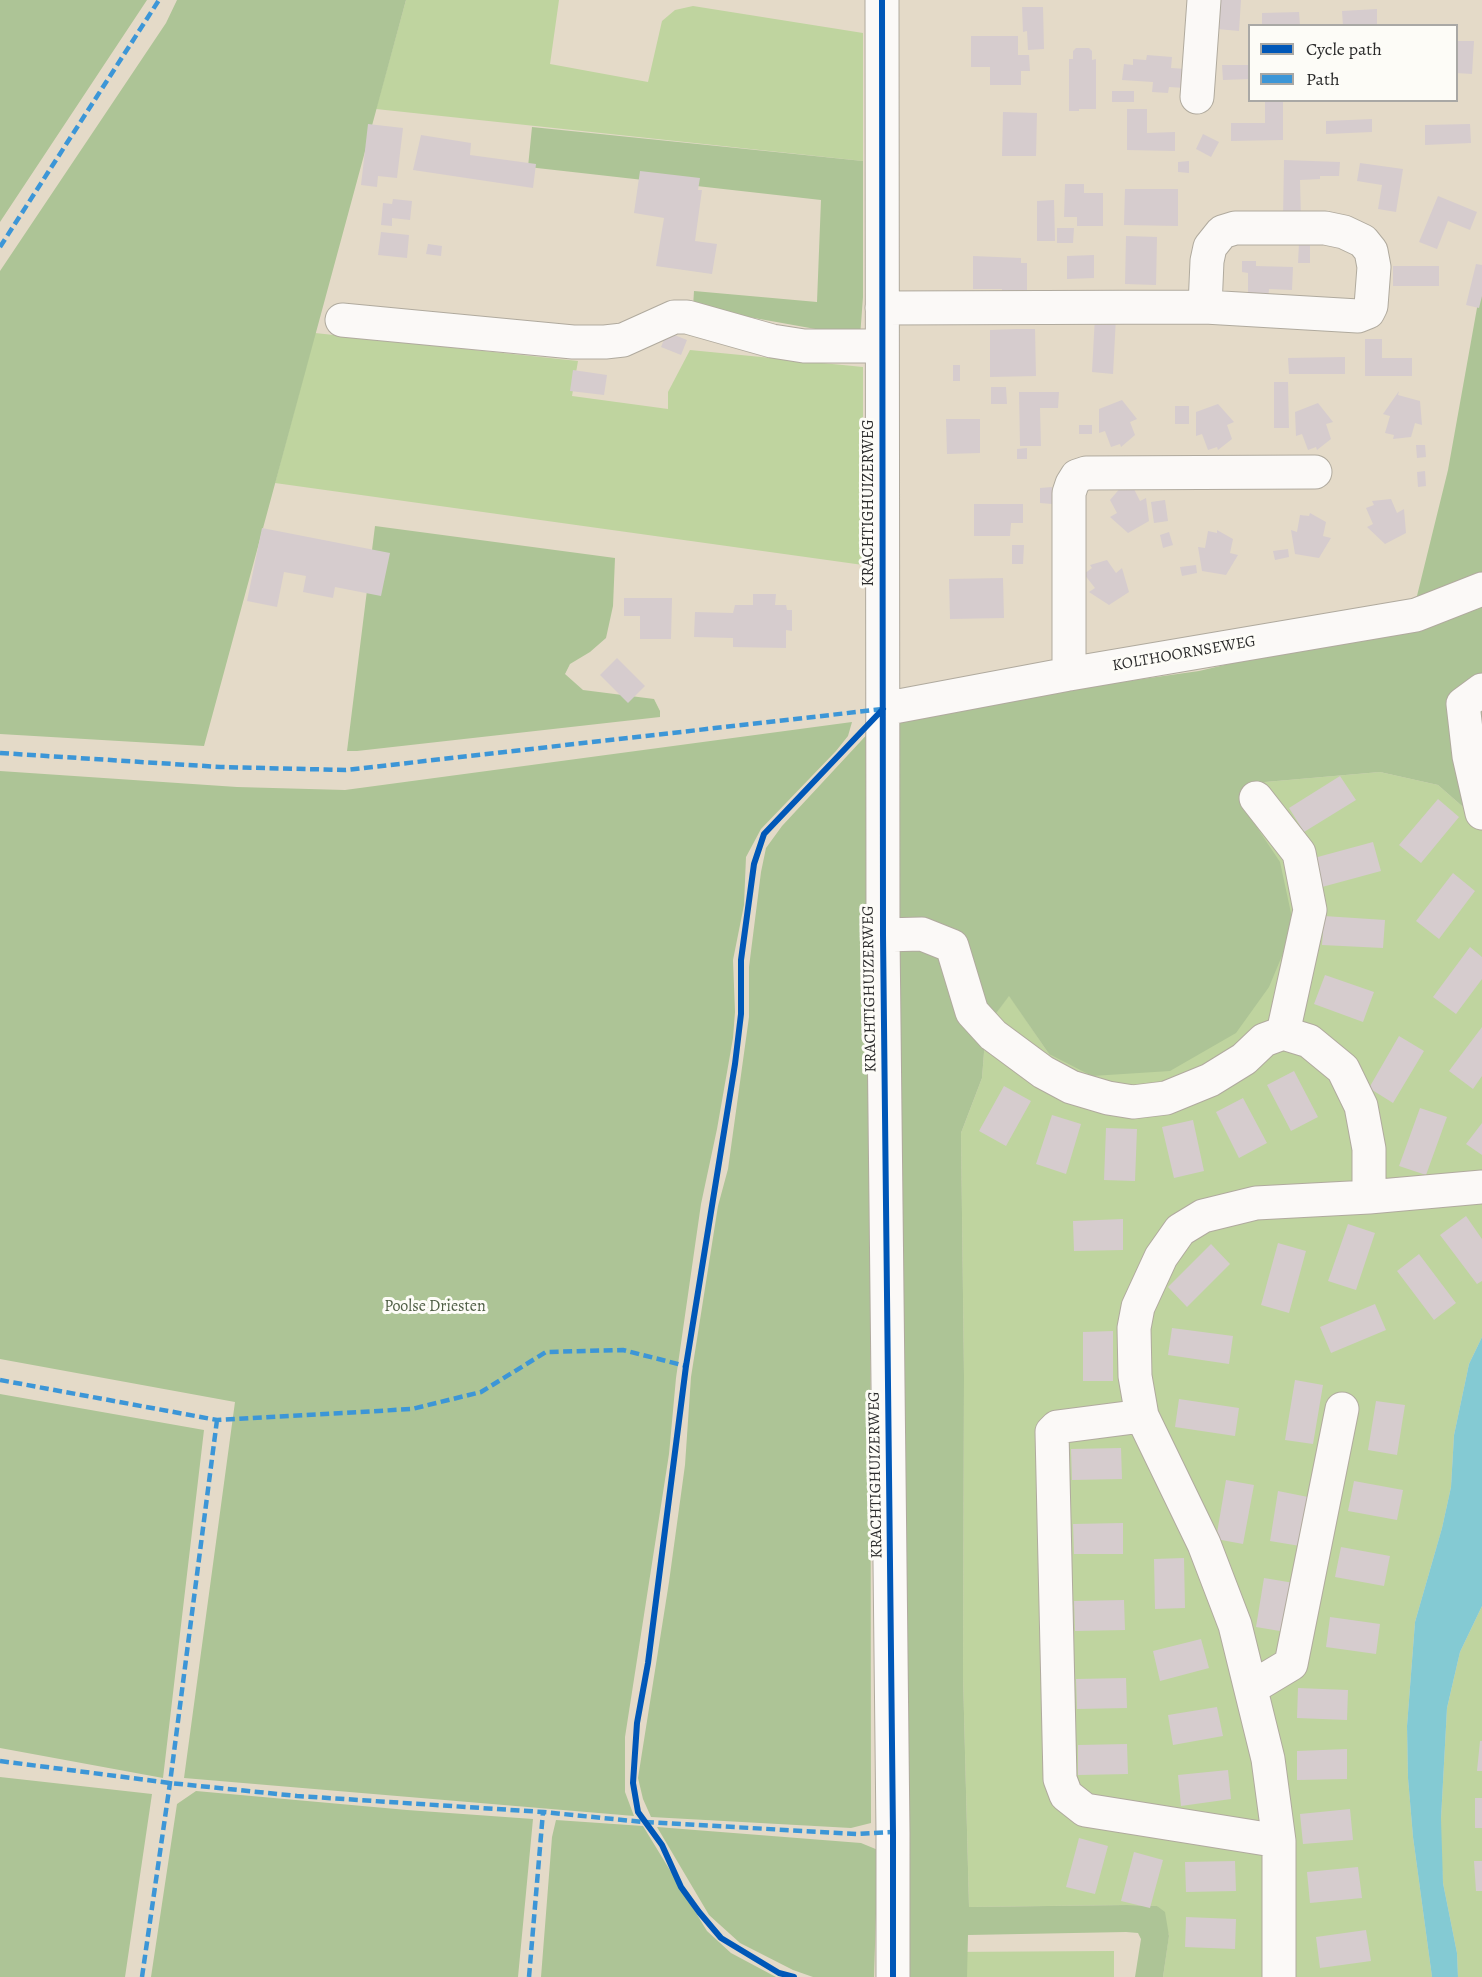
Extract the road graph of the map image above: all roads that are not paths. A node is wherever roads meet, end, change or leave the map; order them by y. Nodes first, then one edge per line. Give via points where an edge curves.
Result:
1 (882, 0) edge
2 (1204, 0) edge
3 (1197, 97) dead end
4 (1204, 307) junction
5 (882, 308) junction
6 (342, 320) dead end
7 (882, 346) junction
8 (1316, 472) dead end
9 (1482, 589) edge
10 (1069, 674) junction
11 (1482, 690) edge
12 (883, 709) junction
13 (1256, 798) dead end
14 (1482, 813) edge
15 (883, 935) junction
16 (1282, 1034) junction
17 (1482, 1187) edge
18 (1369, 1197) junction
19 (1342, 1409) dead end
20 (1142, 1416) junction
21 (1251, 1688) junction
22 (1279, 1841) junction
23 (893, 1977) edge
24 (1279, 1977) edge

1 - 5 street, KRACHTIGHUIZERWEG
2 - 3 street
4 - 4 street via 1206,261 1210,247 1222,232 1235,228 1325,228 1344,232 1371,251 1371,306 1363,315
4 - 5 street
5 - 7 street, KRACHTIGHUIZERWEG
6 - 7 street via 605,342 623,340 674,317 687,317 783,343
7 - 12 street, KRACHTIGHUIZERWEG
8 - 10 street via 1077,476 1069,492
9 - 10 street, KOLTHOORNSEWEG via 1416,615
10 - 12 street, KOLTHOORNSEWEG
11 - 14 street via 1463,704 1469,756
12 - 15 street, KRACHTIGHUIZERWEG
13 - 16 street via 1299,853 1310,910
15 - 16 street via 922,934 952,946 972,1012 993,1035 1043,1072 1071,1087 1108,1098 1133,1102 1166,1098 1210,1080 1244,1059 1264,1040
15 - 23 street, KRACHTIGHUIZERWEG
16 - 18 street via 1309,1041 1343,1069 1361,1106 1369,1149
17 - 18 street
18 - 20 street via 1256,1203 1203,1216 1180,1230 1161,1257 1138,1307 1134,1328 1135,1376
19 - 21 street via 1291,1664
20 - 21 street via 1204,1544 1235,1625
20 - 22 street via 1057,1427 1052,1432 1060,1779 1066,1796 1084,1810
21 - 22 street via 1268,1759
22 - 24 street

